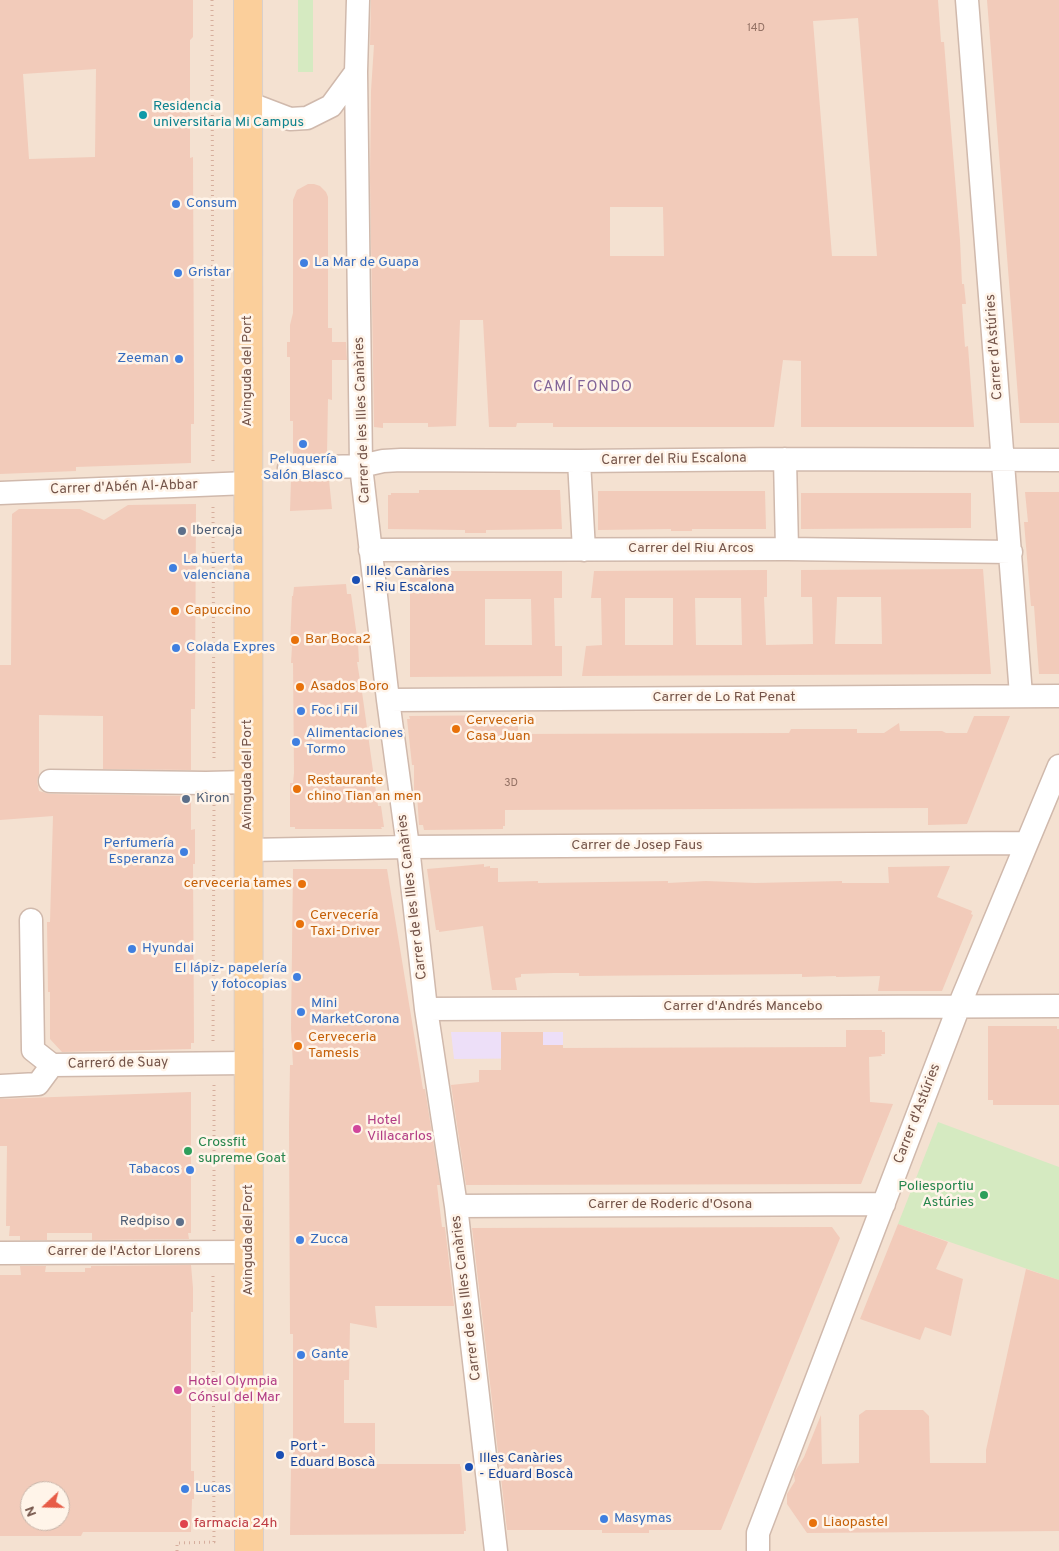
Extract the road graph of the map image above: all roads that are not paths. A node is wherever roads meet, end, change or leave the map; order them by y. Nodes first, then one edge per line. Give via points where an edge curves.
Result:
1 (248, 0) edge
2 (358, 0) edge
3 (967, 0) edge
4 (356, 72) junction
5 (248, 103) junction
6 (1003, 459) junction
7 (785, 460) junction
8 (1059, 460) edge
9 (579, 461) junction
10 (362, 466) junction
11 (289, 468) dead end
12 (248, 483) junction
13 (0, 493) edge
14 (787, 549) junction
15 (370, 550) junction
16 (584, 550) junction
17 (1011, 552) junction
18 (1021, 695) junction
19 (1059, 696) edge
20 (388, 700) junction
21 (1059, 766) edge
22 (50, 781) dead end
23 (248, 782) junction
24 (1026, 844) junction
25 (408, 847) junction
26 (248, 850) junction
27 (31, 920) dead end
28 (959, 1006) junction
29 (1059, 1006) edge
30 (426, 1009) junction
31 (248, 1063) junction
32 (52, 1065) junction
33 (0, 1086) edge
34 (884, 1204) junction
35 (456, 1206) junction
36 (0, 1252) edge
37 (248, 1252) junction
38 (249, 1551) edge
39 (496, 1551) edge
40 (758, 1551) edge

1 - 5 main road, Avinguda del Port
2 - 4 street, Carrer de les Illes Canàries
3 - 6 street, Carrer d'Astúries
4 - 5 street via 331,106 307,118 290,119
4 - 10 street, Carrer de les Illes Canàries
5 - 12 main road, Avinguda del Port
6 - 7 street, Carrer del Riu Escalona
6 - 8 street, Carrer del Riu Escalona
6 - 17 street, Carrer d'Astúries
7 - 9 street, Carrer del Riu Escalona
7 - 14 street
9 - 10 street, Carrer del Riu Escalona via 401,460
9 - 16 street
10 - 11 street, Carrer del Riu Escalona
10 - 15 street, Carrer de les Illes Canàries
12 - 13 street, Carrer d'Abén Al-Abbar
12 - 23 main road, Avinguda del Port
14 - 16 street, Carrer del Riu Arcos
14 - 17 street, Carrer del Riu Arcos
15 - 16 street, Carrer del Riu Arcos
15 - 20 street, Carrer de les Illes Canàries
17 - 18 street, Carrer d'Astúries
18 - 19 street, Carrer de Lo Rat Penat
18 - 20 street, Carrer de Lo Rat Penat
20 - 25 street, Carrer de les Illes Canàries
21 - 24 street, Carrer d'Astúries
22 - 23 street
23 - 26 main road, Avinguda del Port
24 - 25 street, Carrer de Josep Faus
24 - 28 street, Carrer d'Astúries
25 - 26 street, Carrer de Josep Faus
25 - 30 street, Carrer de les Illes Canàries
26 - 31 main road, Avinguda del Port
27 - 32 street, Carreró de Suay via 33,1050
28 - 29 street, Carrer d'Andrés Mancebo
28 - 30 street, Carrer d'Andrés Mancebo
28 - 34 street, Carrer d'Astúries
30 - 35 street, Carrer de les Illes Canàries
31 - 32 street, Carreró de Suay
31 - 37 main road, Avinguda del Port
32 - 33 street via 38,1084
34 - 35 street, Carrer de Roderic d'Osona
34 - 40 street, Carrer d'Astúries via 758,1533
35 - 39 street, Carrer de les Illes Canàries
36 - 37 street, Carrer de l'Actor Llorens
37 - 38 main road, Avinguda del Port

